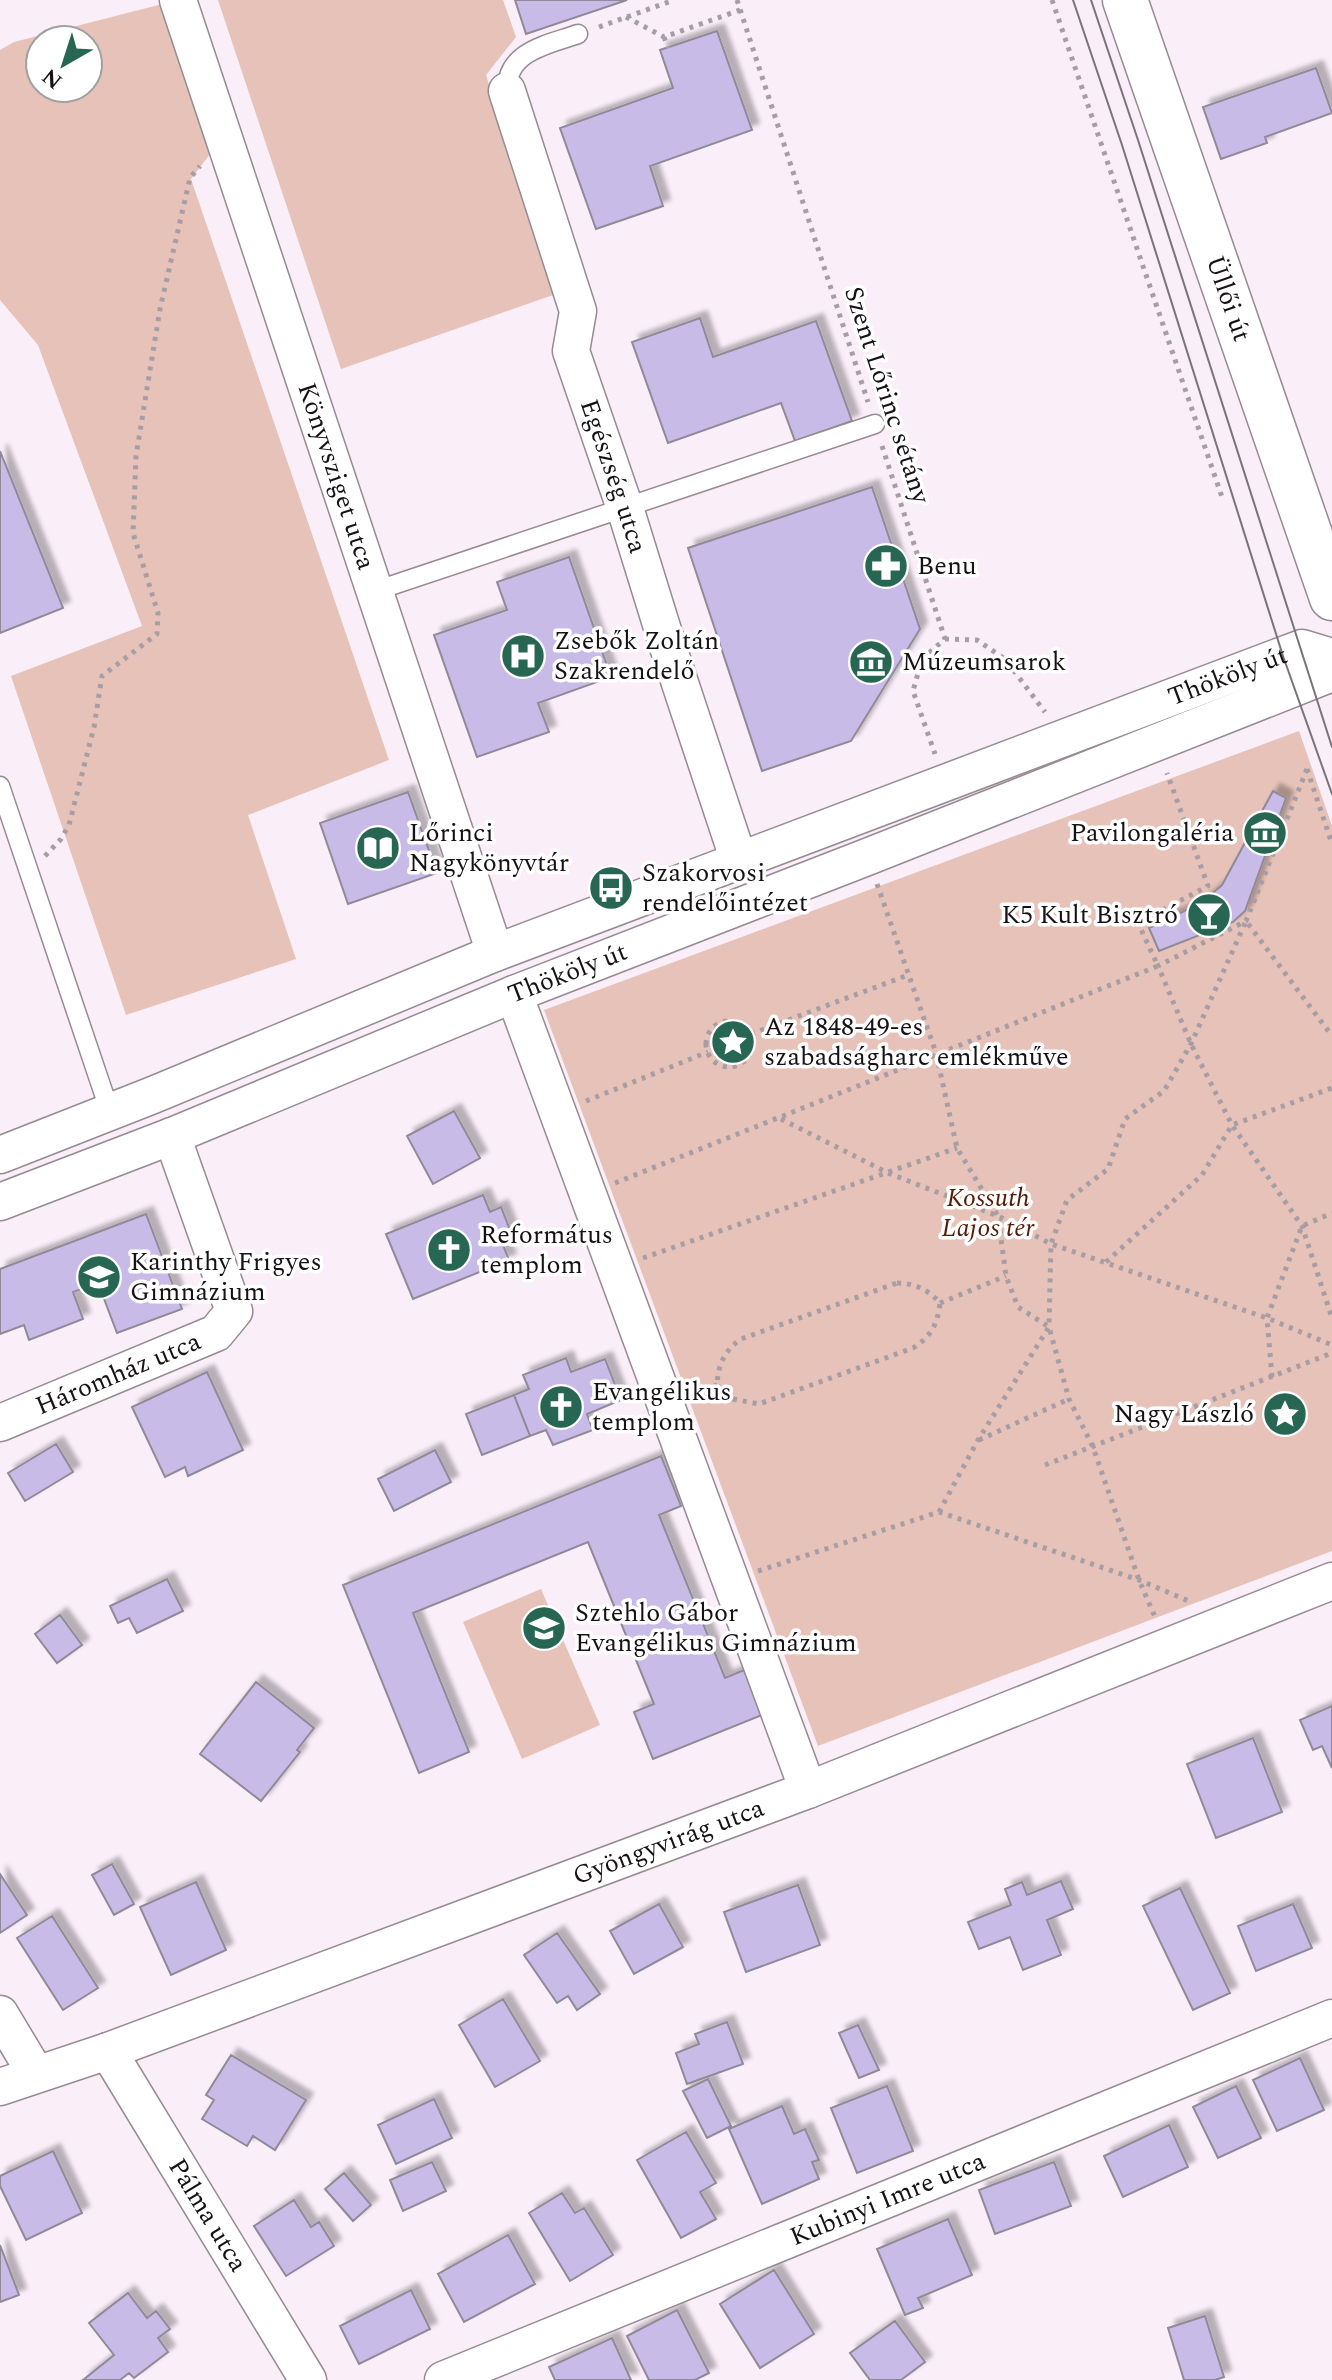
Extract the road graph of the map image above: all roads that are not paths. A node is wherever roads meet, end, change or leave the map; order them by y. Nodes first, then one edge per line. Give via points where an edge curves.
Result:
1 (178, 0) edge
2 (1125, 0) edge
3 (578, 34) road end
4 (507, 91) joint
5 (875, 424) road end
6 (625, 508) junction
7 (375, 591) junction
8 (1332, 598) edge
9 (1332, 657) edge
10 (1332, 673) edge
11 (1123, 716) junction
12 (1146, 747) junction
13 (0, 786) edge
14 (739, 861) junction
15 (495, 953) junction
16 (514, 994) junction
17 (110, 1112) junction
18 (172, 1136) junction
19 (0, 1155) edge
20 (0, 1202) edge
21 (0, 1423) edge
22 (1332, 1581) edge
23 (808, 1790) junction
24 (0, 2014) edge
25 (1332, 2018) edge
26 (108, 2051) junction
27 (36, 2074) junction
28 (0, 2087) edge
29 (308, 2380) edge
30 (443, 2380) edge

1 - 7 street, Könyvsziget utca
2 - 8 main road, Üllői út
3 - 4 lane via 525,54 512,67
4 - 6 street, Egészség utca via 578,311 560,355
5 - 6 lane
6 - 7 lane
6 - 14 street, Egészség utca
7 - 15 street, Könyvsziget utca
9 - 11 street, Thököly út via 1302,648
10 - 12 street, Thököly út
11 - 12 street
11 - 14 street, Thököly út
12 - 16 street, Thököly út
13 - 17 lane
14 - 15 street, Thököly út
15 - 17 street, Thököly út
16 - 18 street, Thököly út
16 - 23 street
17 - 19 street, Thököly út
18 - 20 street, Thököly út
18 - 21 street, Háromház utca via 234,1311 216,1333
22 - 23 street, Gyöngyvirág utca
23 - 26 street, Gyöngyvirág utca
24 - 27 street
25 - 30 street, Kubinyi Imre utca
26 - 27 street, Gyöngyvirág utca
26 - 29 street, Pálma utca
27 - 28 street, Gyöngyvirág utca

